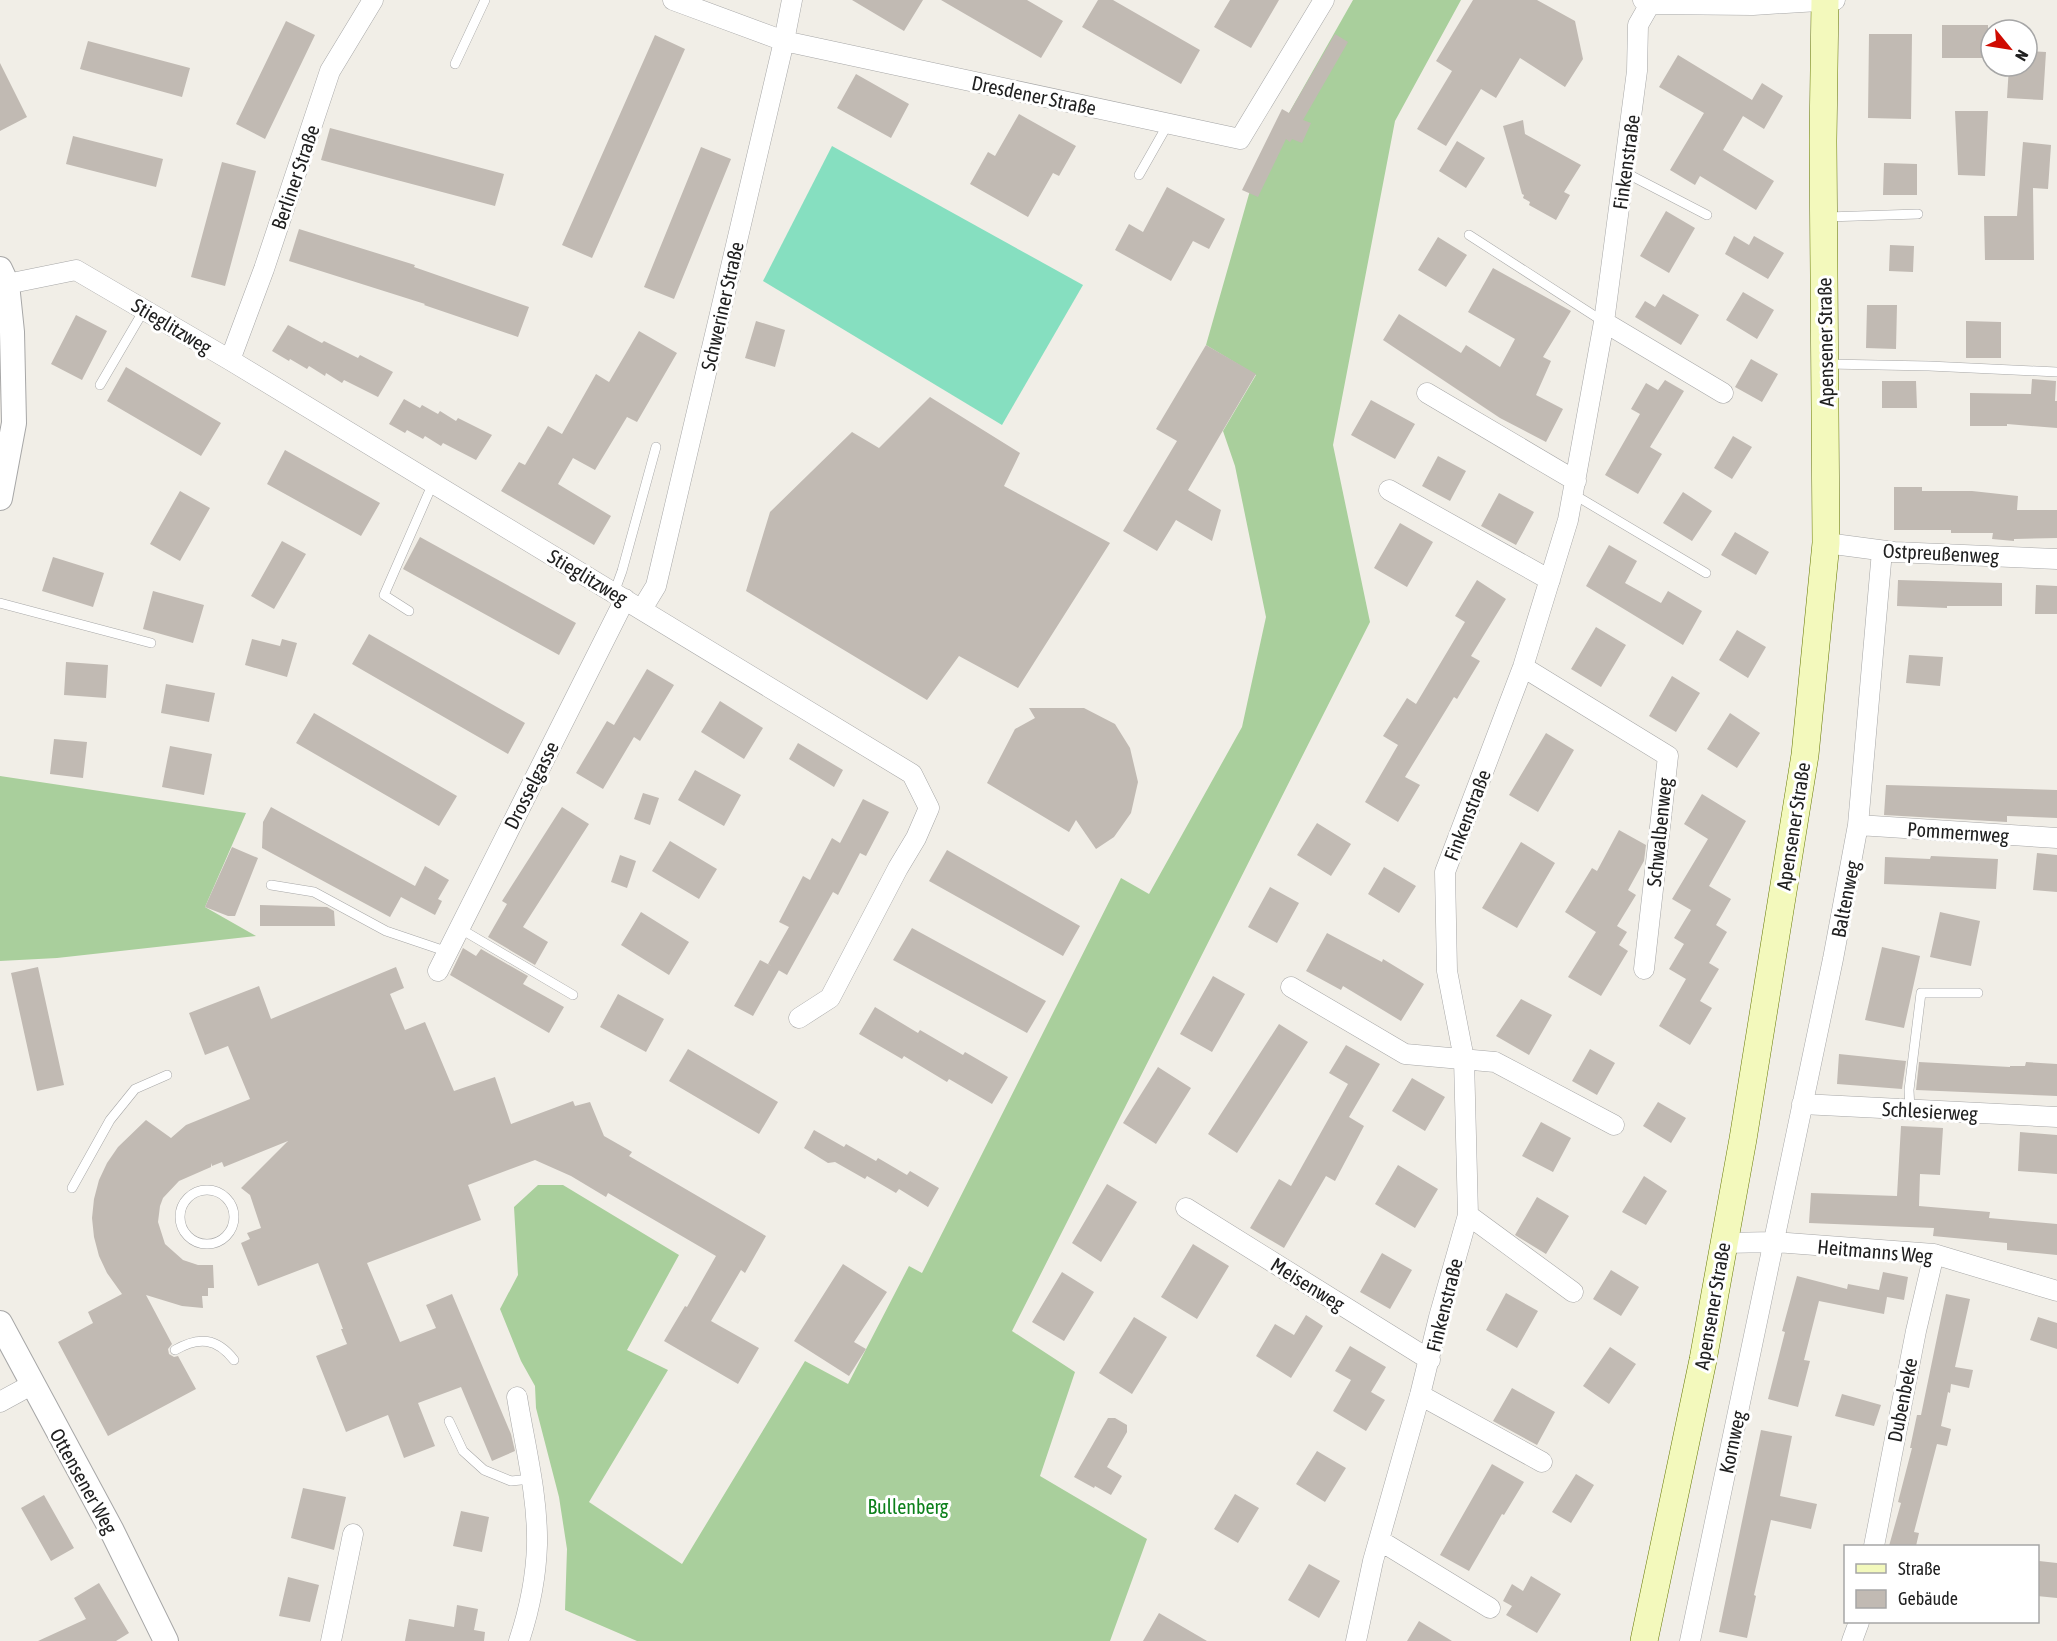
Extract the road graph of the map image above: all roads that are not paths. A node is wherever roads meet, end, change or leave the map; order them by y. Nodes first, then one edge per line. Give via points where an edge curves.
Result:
1 (373, 0) edge
2 (485, 0) edge
3 (673, 0) edge
4 (792, 0) edge
5 (1324, 0) edge
6 (1828, 1) edge
7 (1646, 2) edge
8 (784, 41) junction
9 (455, 64) dead end
10 (1168, 124) junction
11 (1624, 172) junction
12 (1139, 175) dead end
13 (1918, 214) dead end
14 (1707, 215) dead end
15 (1824, 217) junction
16 (1469, 234) dead end
17 (2, 279) edge
18 (144, 310) junction
19 (1604, 322) junction
20 (230, 360) junction
21 (1825, 364) junction
22 (2057, 372) edge
23 (100, 385) dead end
24 (1427, 393) dead end
25 (1723, 393) dead end
26 (656, 447) dead end
27 (433, 483) junction
28 (1574, 488) junction
29 (1389, 490) dead end
30 (0, 498) edge
31 (1826, 543) junction
32 (1882, 551) junction
33 (2057, 559) edge
34 (1707, 573) dead end
35 (1550, 580) junction
36 (627, 600) junction
37 (0, 603) edge
38 (409, 611) dead end
39 (151, 643) dead end
40 (1523, 667) junction
41 (1858, 825) junction
42 (2057, 838) edge
43 (271, 885) dead end
44 (459, 928) junction
45 (448, 952) junction
46 (1644, 969) dead end
47 (438, 971) dead end
48 (1291, 987) dead end
49 (1978, 993) dead end
50 (573, 995) dead end
51 (800, 1018) dead end
52 (1464, 1059) junction
53 (167, 1075) dead end
54 (1802, 1104) junction
55 (1910, 1110) junction
56 (2057, 1117) edge
57 (1614, 1125) dead end
58 (72, 1188) dead end
59 (1186, 1208) dead end
60 (234, 1212) joint
61 (1468, 1215) junction
62 (1774, 1242) junction
63 (1724, 1243) junction
64 (1934, 1254) junction
65 (2057, 1291) edge
66 (1573, 1292) dead end
67 (0, 1323) edge
68 (175, 1350) dead end
69 (234, 1360) dead end
70 (1430, 1360) junction
71 (33, 1384) junction
72 (1420, 1395) junction
73 (517, 1397) dead end
74 (0, 1402) edge
75 (449, 1422) dead end
76 (1542, 1462) dead end
77 (531, 1479) junction
78 (353, 1534) dead end
79 (1379, 1540) junction
80 (1874, 1545) edge
81 (1490, 1608) dead end
82 (1859, 1623) edge
83 (166, 1641) edge
84 (331, 1641) edge
85 (519, 1641) edge
86 (1356, 1641) edge
87 (1644, 1641) edge
88 (1690, 1641) edge
89 (1852, 1641) edge

1 - 20 street, Berliner Straße via 330,71
2 - 9 lane
3 - 8 street, Dresdener Straße
4 - 8 street, Schweriner Straße
5 - 10 street, Dresdener Straße via 1240,139
6 - 7 street via 1753,5
6 - 15 main road, Apensener Straße
7 - 11 street, Finkenstraße via 1638,25 1637,71
8 - 10 street, Dresdener Straße
8 - 36 street, Schweriner Straße via 656,586
10 - 12 lane
11 - 14 lane
11 - 19 street, Finkenstraße
13 - 15 lane
15 - 21 main road, Apensener Straße
16 - 19 lane
17 - 18 street, Stieglitzweg via 76,270
17 - 30 street via 12,332 14,423
18 - 20 street, Stieglitzweg
18 - 23 lane
19 - 25 street
19 - 28 street, Finkenstraße
20 - 27 street, Stieglitzweg
21 - 22 lane
21 - 31 main road, Apensener Straße
24 - 28 street
26 - 36 lane via 622,571
27 - 36 street, Stieglitzweg
27 - 38 lane via 384,595
28 - 34 lane
28 - 35 street, Finkenstraße
29 - 35 street
31 - 32 street, Ostpreußenweg
31 - 63 main road, Apensener Straße via 1805,755
32 - 33 street, Ostpreußenweg
32 - 41 street, Baltenweg
35 - 40 street, Finkenstraße
36 - 44 street, Drosselgasse
36 - 51 street, Stieglitzweg via 912,774 929,808 830,998
37 - 39 lane
40 - 46 street, Schwalbenweg via 1668,756
40 - 52 street, Finkenstraße via 1445,872 1448,971
41 - 42 street, Pommernweg
41 - 54 street, Baltenweg
43 - 45 lane via 314,892 386,931
44 - 45 street, Drosselgasse
44 - 50 lane
45 - 47 street, Drosselgasse
48 - 52 street via 1404,1054
49 - 55 lane via 1921,993
52 - 57 street via 1495,1062
52 - 61 street, Finkenstraße
53 - 58 lane via 135,1089 110,1120
54 - 55 street, Schlesierweg
54 - 62 street, Baltenweg
55 - 56 street, Schlesierweg
59 - 70 street, Meisenweg
60 - 60 lane via 219,1192 199,1191 183,1203 180,1223 191,1240 215,1244 231,1231
61 - 66 street
61 - 70 street, Finkenstraße
62 - 63 street, Heitmanns Weg
62 - 64 street, Heitmanns Weg
62 - 88 street, Kornweg
63 - 87 main road, Apensener Straße
64 - 65 street, Heitmanns Weg
64 - 80 street, Dubenbeke
67 - 71 street, Ottensener Weg
68 - 69 lane via 195,1341 208,1341 221,1346
70 - 72 street, Finkenstraße
71 - 74 street
71 - 83 street, Ottensener Weg
72 - 76 street
72 - 79 street, Finkenstraße
73 - 77 street
75 - 77 lane via 463,1451 484,1470 511,1481
77 - 85 street via 537,1546 528,1616
78 - 84 street
79 - 81 street
79 - 86 street, Finkenstraße
82 - 89 street

